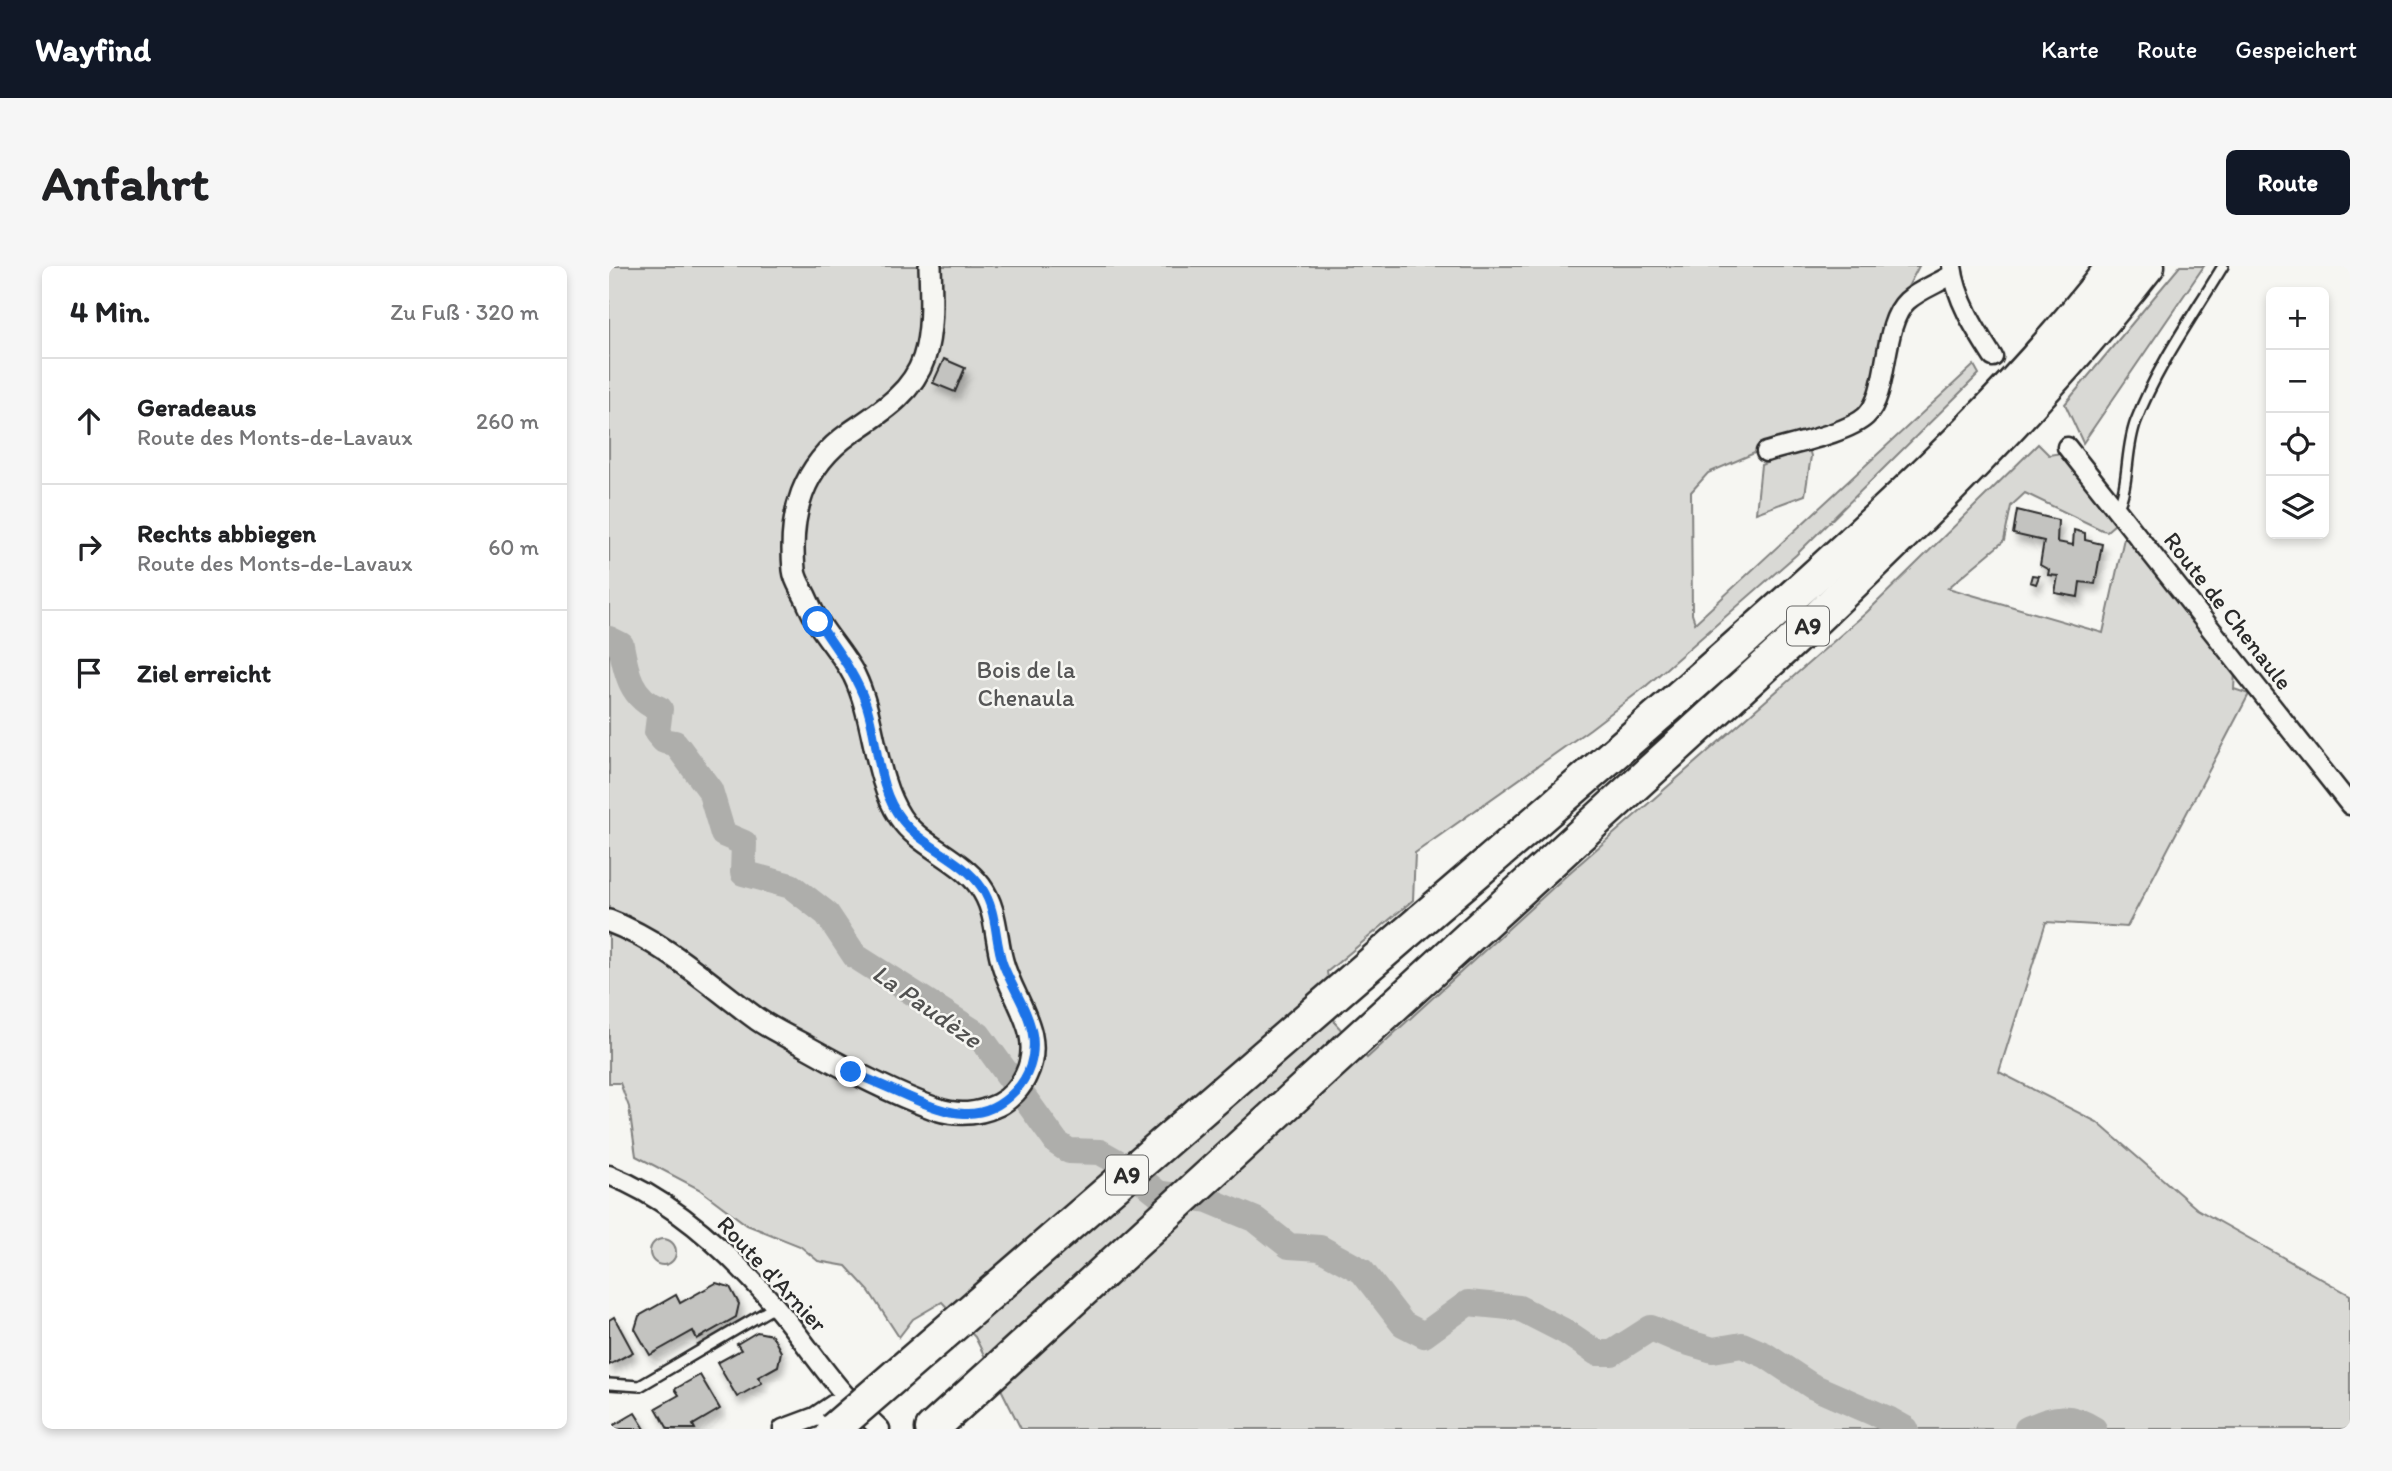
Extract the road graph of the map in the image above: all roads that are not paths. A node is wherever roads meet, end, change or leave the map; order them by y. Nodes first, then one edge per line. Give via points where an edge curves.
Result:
1 (930, 266) edge
2 (2113, 266) edge
3 (2148, 266) edge
4 (2223, 266) edge
5 (1953, 270) edge
6 (1993, 356) dead end
7 (2067, 447) dead end
8 (1766, 452) dead end
9 (2117, 510) junction
10 (2348, 799) edge
11 (609, 921) edge
12 (609, 1175) edge
13 (776, 1306) junction
14 (609, 1384) edge
15 (846, 1396) junction
16 (783, 1429) edge
17 (834, 1429) edge
18 (880, 1429) edge
19 (932, 1429) edge

1 - 11 street via 929,331 923,361 903,394 825,454 802,489 792,530 795,576 818,622 853,672 866,704 885,790 901,820 957,862 982,888 996,920 1002,961 1033,1038 1032,1063 1022,1084 1005,1102 981,1113 937,1109 851,1072 761,1021 673,956
2 - 17 highway, A9, bridge via 1988,410 1896,502
3 - 19 highway, A9 via 2056,376 1923,517
4 - 9 lane via 2167,359 2136,422
5 - 6 street via 1969,317
5 - 8 street via 1906,302 1896,318 1868,415 1851,426
7 - 9 street, Route de Chenaule
9 - 10 street, Route de Chenaule
12 - 13 street, Route d'Arnier via 688,1221
13 - 14 lane via 640,1386
13 - 15 street, Route d'Arnier
15 - 16 street via 815,1417
15 - 18 street, Route d'Arnier

